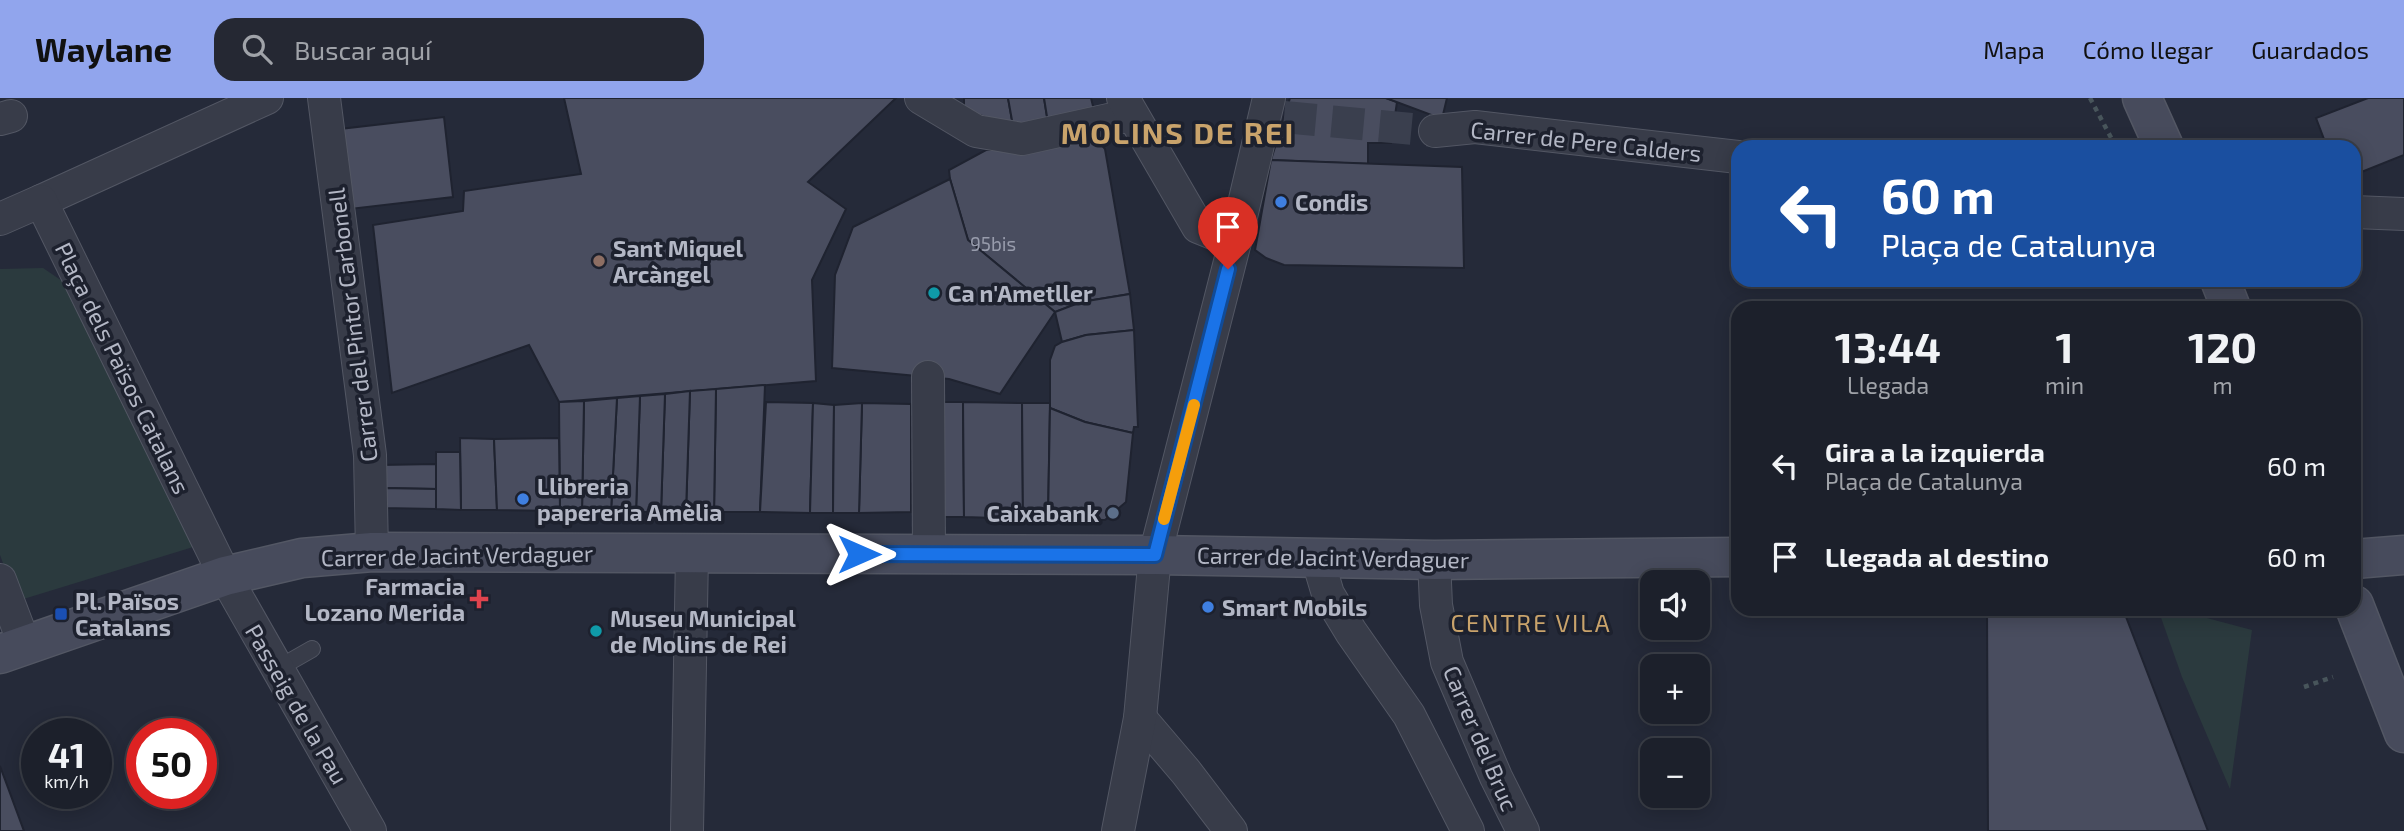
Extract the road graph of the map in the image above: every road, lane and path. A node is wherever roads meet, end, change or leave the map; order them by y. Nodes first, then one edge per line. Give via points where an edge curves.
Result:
1 (267, 98) edge
2 (324, 98) edge
3 (921, 98) edge
4 (2090, 98) edge
5 (2142, 98) edge
6 (1127, 106) edge
7 (1273, 110) edge
8 (1435, 131) tunnel mouth
9 (2112, 140) edge
10 (2161, 140) edge
11 (1731, 156) edge
12 (41, 201) junction
13 (2361, 212) edge
14 (2404, 214) edge
15 (0, 219) edge
16 (1235, 242) junction
17 (928, 377) dead end
18 (372, 552) junction
19 (929, 553) junction
20 (692, 554) junction
21 (1155, 555) junction
22 (2404, 555) edge
23 (1317, 557) junction
24 (1731, 557) edge
25 (2361, 558) edge
26 (1434, 560) junction
27 (225, 576) junction
28 (0, 580) edge
29 (1316, 598) dead end
30 (2358, 616) edge
31 (1351, 632) junction
32 (312, 649) dead end
33 (12, 650) edge
34 (277, 669) junction
35 (2333, 677) dead end
36 (2304, 687) dead end
37 (1140, 718) junction
38 (2404, 733) edge
39 (370, 831) edge
40 (687, 831) edge
41 (1118, 831) edge
42 (1231, 831) edge
43 (1468, 831) edge
44 (1522, 831) edge

1 - 12 street
2 - 18 street, Carrer del Pintor Carbonell via 370,454
3 - 6 street via 976,131 1023,139
4 - 9 path
5 - 10 main road
6 - 16 street via 1198,227
7 - 16 street
8 - 11 street, Carrer de Pere Calders via 1500,129
12 - 15 street
12 - 27 street, Plaça dels Països Catalans
13 - 14 street
16 - 21 street
17 - 19 street
18 - 20 main road, Carrer de Jacint Verdaguer
18 - 27 main road, Carrer de Jacint Verdaguer via 302,558
19 - 20 main road, Carrer de Jacint Verdaguer
19 - 21 main road, Carrer de Jacint Verdaguer
20 - 40 street
21 - 23 main road, Carrer de Jacint Verdaguer
21 - 37 street
22 - 25 main road
23 - 26 main road, Carrer de Jacint Verdaguer
23 - 31 street via 1328,594
24 - 26 main road, Carrer de Jacint Verdaguer
26 - 44 street, Carrer del Bruc via 1436,605 1447,662
27 - 33 main road, Carrer de Jacint Verdaguer
27 - 34 street, Passeig de la Pau
28 - 33 street
29 - 31 street via 1331,626
30 - 38 main road
31 - 43 street via 1409,715
32 - 34 lane
34 - 39 street, Passeig de la Pau
35 - 36 path
37 - 41 street
37 - 42 street

